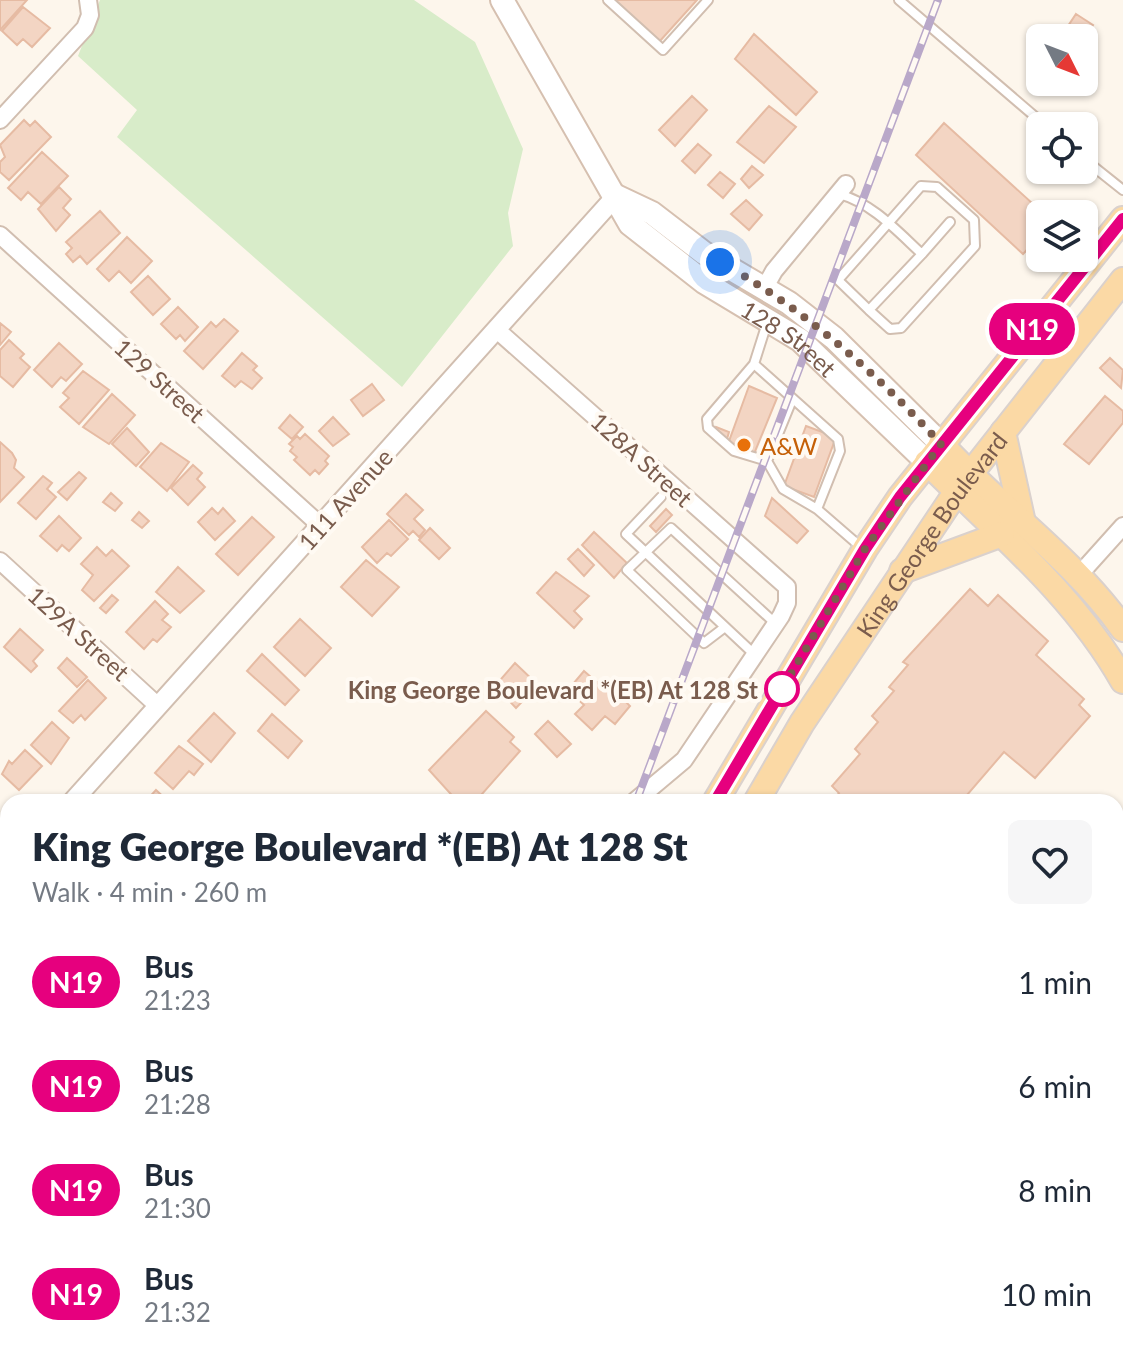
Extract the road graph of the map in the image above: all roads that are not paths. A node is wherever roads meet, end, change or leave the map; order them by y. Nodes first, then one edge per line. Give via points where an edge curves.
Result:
1 (89, 0) edge
2 (502, 0) edge
3 (608, 0) edge
4 (708, 0) edge
5 (899, 0) edge
6 (1030, 112) edge
7 (0, 120) edge
8 (1098, 170) edge
9 (842, 189) joint
10 (1123, 190) edge
11 (616, 196) junction
12 (1123, 219) edge
13 (950, 222) dead end
14 (888, 223) junction
15 (0, 235) edge
16 (922, 254) junction
17 (1123, 280) edge
18 (765, 287) junction
19 (869, 310) junction
20 (769, 319) junction
21 (497, 330) junction
22 (754, 364) junction
23 (792, 400) junction
24 (1003, 432) junction
25 (934, 453) junction
26 (767, 461) junction
27 (963, 483) junction
28 (661, 497) dead end
29 (817, 509) junction
30 (1022, 518) junction
31 (321, 526) junction
32 (1123, 526) edge
33 (1002, 534) junction
34 (865, 549) junction
35 (646, 553) junction
36 (0, 561) edge
37 (902, 571) junction
38 (1079, 575) junction
39 (776, 624) junction
40 (725, 627) junction
41 (1123, 629) edge
42 (754, 654) junction
43 (1123, 681) edge
44 (158, 706) junction
45 (79, 794) edge
46 (644, 794) edge
47 (720, 794) edge
48 (761, 794) edge

1 - 7 street via 85,28
2 - 11 main road, 128 Street
3 - 4 lane via 663,50
5 - 6 lane
8 - 10 lane
9 - 14 lane
9 - 18 street
11 - 18 main road, 128 Street via 652,213 704,253
11 - 20 main road, 128 Street via 630,224 679,264
11 - 21 street, 111 Avenue
12 - 25 main road, King George Boulevard
13 - 16 lane
14 - 16 lane
14 - 19 lane via 838,280
14 - 19 lane via 921,186 937,187 974,220 975,246 901,328 890,329
15 - 31 street, 129 Street
16 - 19 lane
17 - 24 main road, King George Boulevard
18 - 25 main road, 128 Street via 834,338
20 - 22 lane
20 - 25 main road, 128 Street
21 - 31 street, 111 Avenue
21 - 39 street, 128A Street via 787,587 787,603
22 - 23 lane
22 - 26 lane via 707,419 708,428 734,451
23 - 26 lane
23 - 29 lane via 838,439 840,451
24 - 27 main road, King George Boulevard
24 - 30 main road
25 - 27 main road, 128 Street
25 - 34 main road, King George Boulevard
26 - 29 lane via 783,489
27 - 30 main road
27 - 33 main road
27 - 37 main road, King George Boulevard
28 - 35 lane via 626,534
29 - 34 lane
30 - 38 main road
31 - 44 street, 111 Avenue
32 - 38 street
33 - 37 main road
33 - 43 main road via 1060,593
34 - 47 main road, King George Boulevard
35 - 39 lane via 671,528
35 - 40 lane
35 - 40 lane via 627,570 704,643
36 - 44 street, 129A Street
37 - 48 main road, King George Boulevard
38 - 41 main road
39 - 42 street
40 - 42 lane
42 - 46 street via 684,760
44 - 45 street, 111 Avenue

